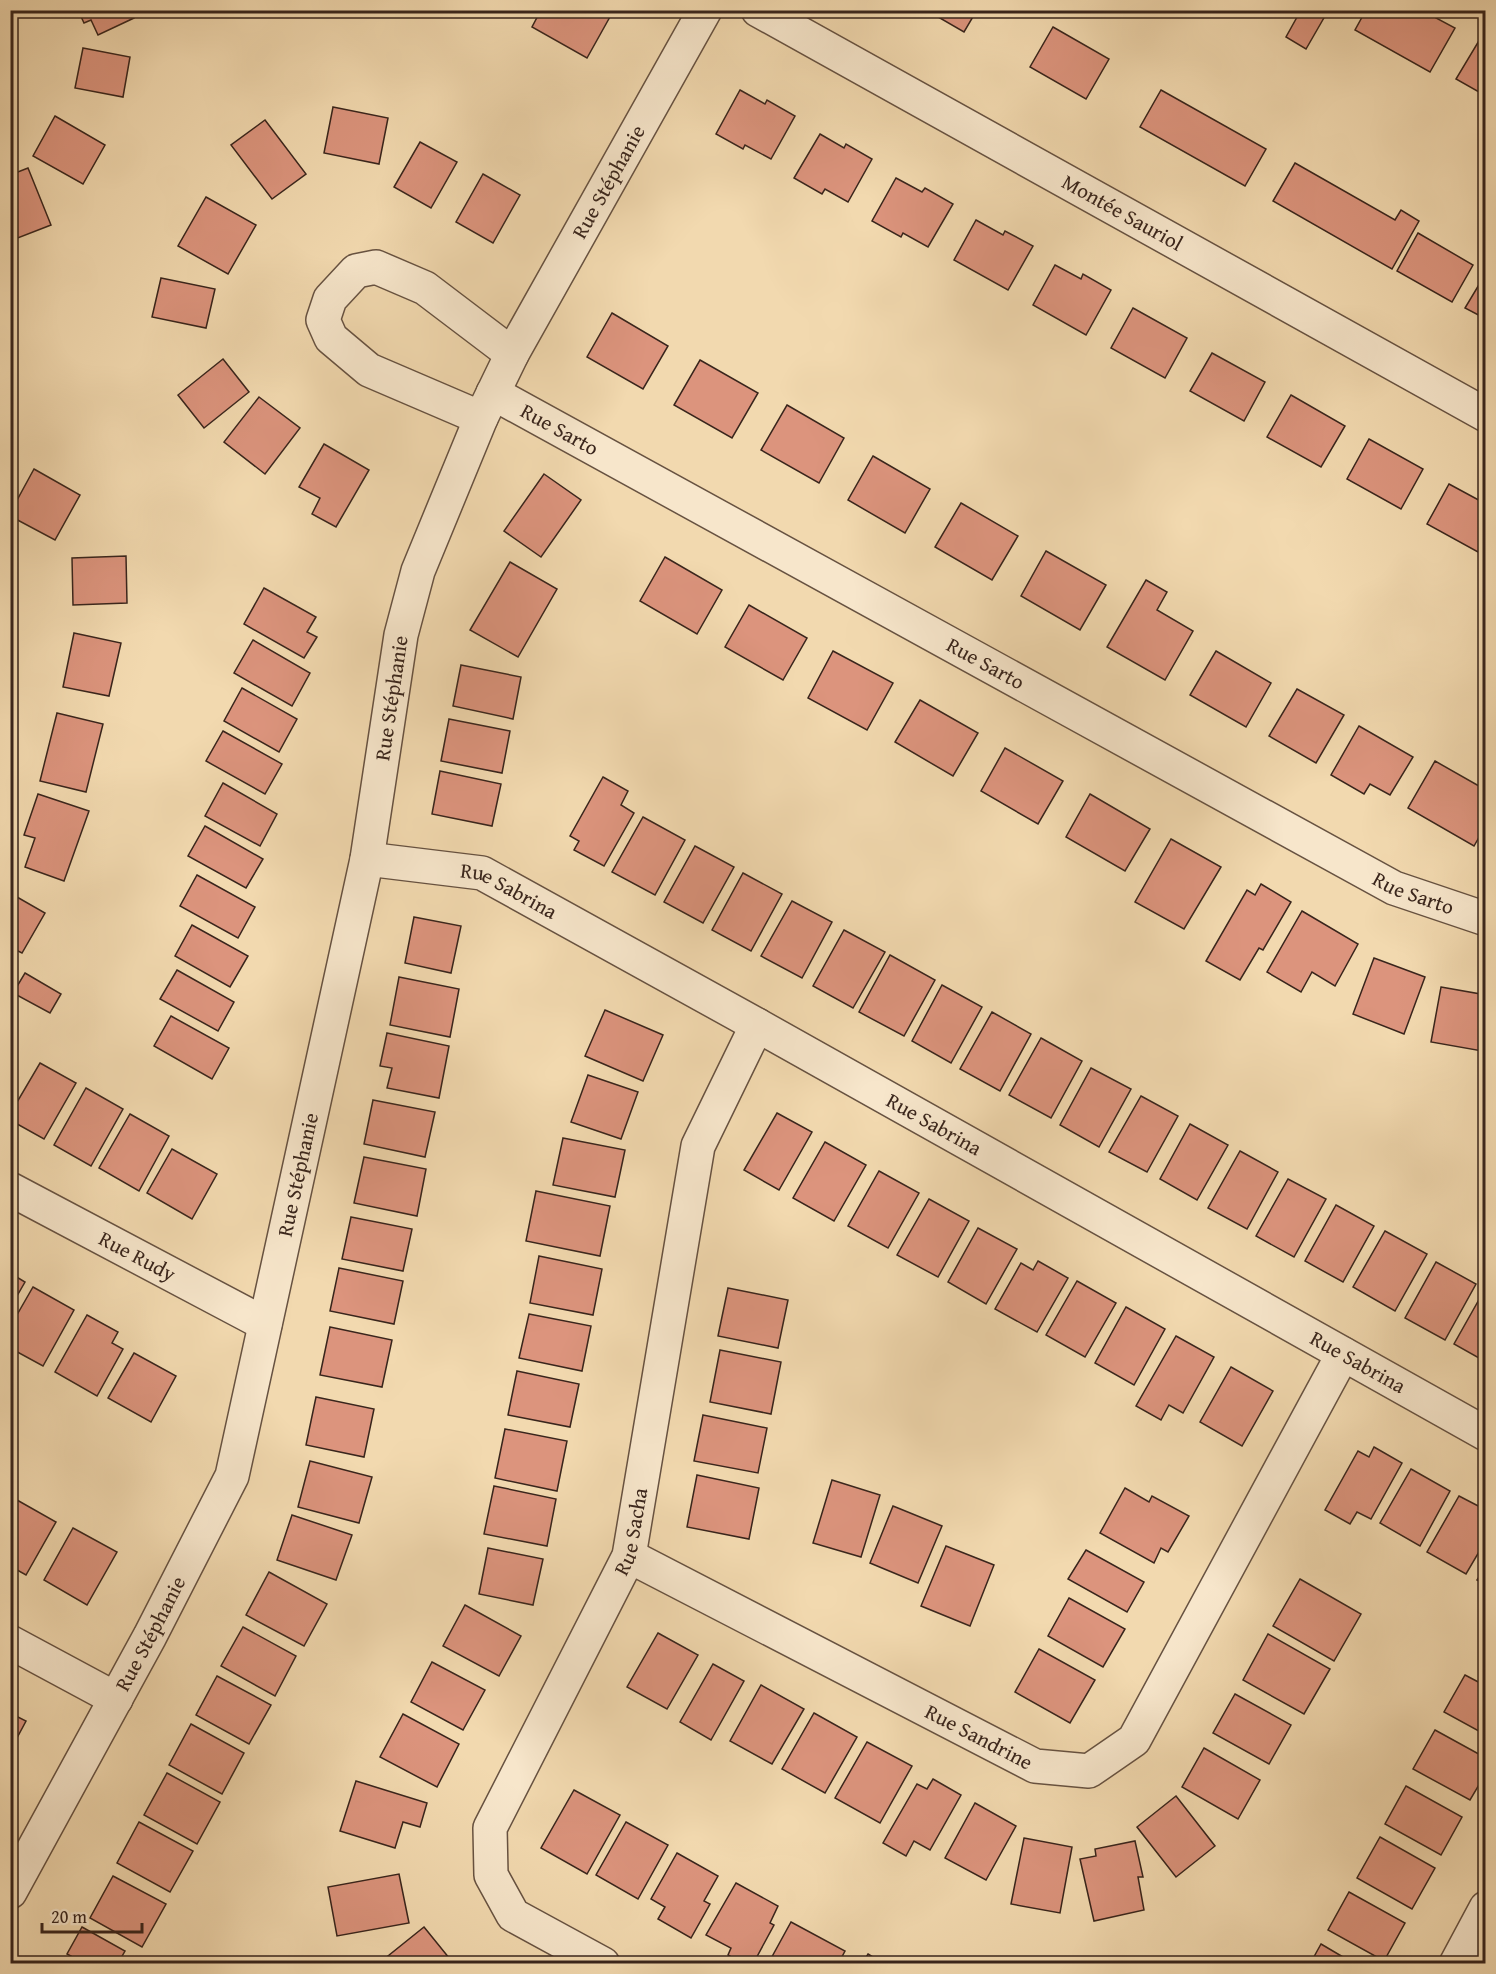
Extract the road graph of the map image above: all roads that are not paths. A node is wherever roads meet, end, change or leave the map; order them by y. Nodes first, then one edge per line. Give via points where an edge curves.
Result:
1 (705, 10) edge
2 (758, 10) edge
3 (512, 354) junction
4 (487, 406) junction
5 (1485, 415) edge
6 (367, 859) junction
7 (1485, 919) edge
8 (758, 1025) junction
9 (10, 1189) edge
10 (265, 1324) junction
11 (1343, 1354) junction
12 (1485, 1434) edge
13 (629, 1556) junction
14 (10, 1642) edge
15 (116, 1699) junction
16 (10, 1892) edge
17 (1485, 1908) edge
18 (603, 1964) edge
19 (1456, 1964) edge

1 - 3 street, Rue Stéphanie
2 - 5 street, Montée Sauriol
3 - 4 street, Rue Stéphanie
3 - 4 street via 425,288 376,267 356,271 330,299 322,320 331,338 369,370
4 - 6 street, Rue Stéphanie via 418,571 401,635
4 - 7 street, Rue Sarto via 1394,888
6 - 8 street, Rue Sabrina via 482,873
6 - 10 street, Rue Stéphanie
8 - 11 street, Rue Sabrina
8 - 13 street, Rue Sacha via 698,1146
9 - 10 street, Rue Rudy
10 - 15 street, Rue Stéphanie via 232,1476
11 - 12 street, Rue Sabrina
11 - 13 street, Rue Sandrine via 1134,1740 1089,1771 1035,1766
13 - 18 street, Rue Sacha via 490,1828 491,1875 513,1915
14 - 15 street
15 - 16 street, Rue Stéphanie
17 - 19 street

